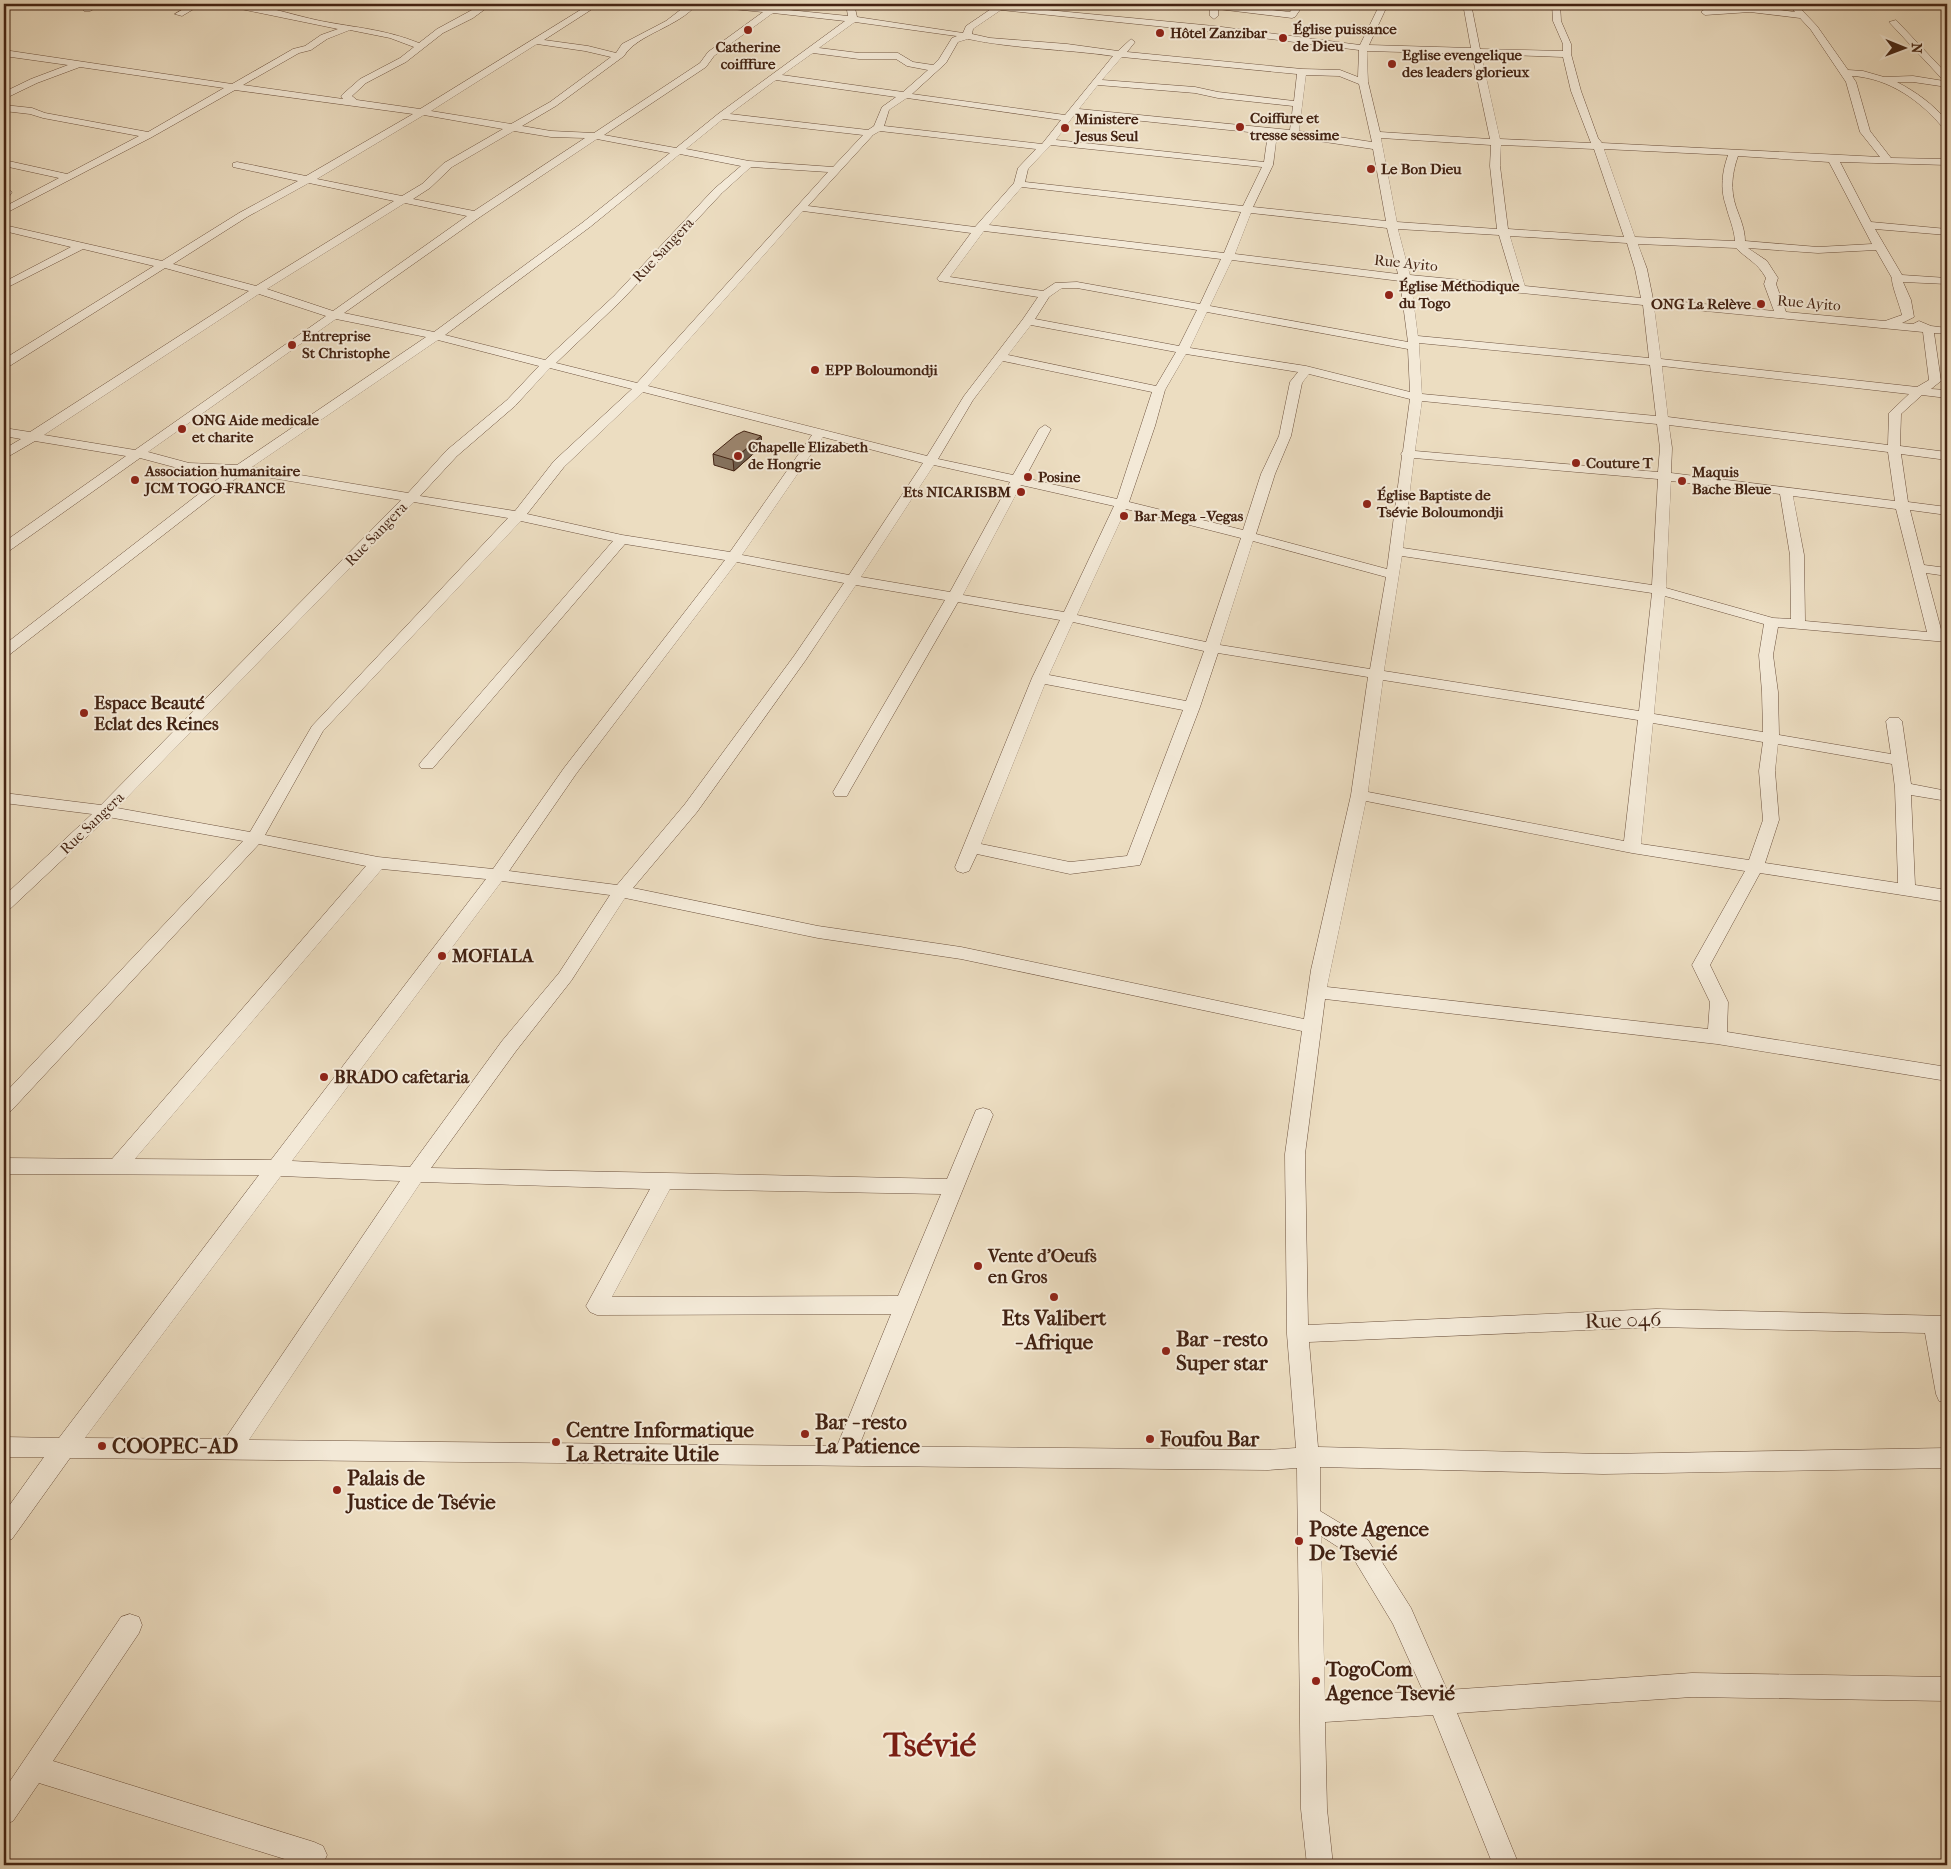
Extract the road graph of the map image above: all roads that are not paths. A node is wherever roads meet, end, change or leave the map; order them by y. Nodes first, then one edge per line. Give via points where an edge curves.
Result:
1 (99, 4) edge
2 (198, 4) edge
3 (231, 4) edge
4 (475, 4) edge
5 (596, 4) edge
6 (693, 4) edge
7 (711, 4) edge
8 (780, 4) edge
9 (850, 4) edge
10 (963, 4) edge
11 (1191, 4) edge
12 (1300, 4) edge
13 (1384, 4) edge
14 (1467, 4) edge
15 (1556, 4) edge
16 (1792, 4) edge
17 (733, 5) edge
18 (487, 6) edge
19 (1002, 6) edge
20 (1214, 6) junction
21 (87, 9) dead end
22 (770, 11) junction
23 (1705, 12) dead end
24 (179, 14) dead end
25 (1802, 16) junction
26 (853, 19) junction
27 (1893, 22) dead end
28 (324, 24) junction
29 (350, 28) junction
30 (1214, 29) junction
31 (324, 36) junction
32 (967, 36) junction
33 (534, 41) junction
34 (1131, 42) dead end
35 (421, 47) junction
36 (1363, 48) junction
37 (811, 50) junction
38 (1477, 52) junction
39 (4, 53) edge
40 (1120, 54) junction
41 (1567, 54) junction
42 (617, 56) junction
43 (78, 64) junction
44 (935, 68) junction
45 (1302, 72) junction
46 (1844, 73) junction
47 (774, 77) junction
48 (1947, 78) edge
49 (1884, 80) junction
50 (1095, 82) junction
51 (1363, 82) junction
52 (1947, 84) edge
53 (234, 87) junction
54 (4, 96) edge
55 (904, 96) junction
56 (353, 102) junction
57 (1296, 104) junction
58 (4, 108) edge
59 (422, 112) junction
60 (1070, 115) junction
61 (721, 116) junction
62 (1947, 126) edge
63 (511, 127) junction
64 (874, 131) junction
65 (1273, 132) junction
66 (1294, 133) junction
67 (149, 135) junction
68 (595, 136) junction
69 (1376, 141) junction
70 (1496, 142) junction
71 (1046, 144) junction
72 (1598, 145) junction
73 (677, 150) junction
74 (1734, 152) junction
75 (1834, 158) junction
76 (1946, 158) edge
77 (1888, 160) junction
78 (4, 163) edge
79 (749, 164) junction
80 (237, 165) dead end
81 (1268, 165) junction
82 (837, 170) junction
83 (68, 178) junction
84 (309, 179) junction
85 (1019, 184) junction
86 (4, 190) edge
87 (4, 196) edge
88 (406, 199) junction
89 (800, 208) junction
90 (1247, 209) junction
91 (4, 212) edge
92 (476, 215) junction
93 (1392, 225) junction
94 (1868, 225) junction
95 (4, 228) edge
96 (980, 229) junction
97 (1503, 232) junction
98 (1947, 232) edge
99 (1632, 240) junction
100 (1740, 245) junction
101 (81, 246) junction
102 (1879, 247) junction
103 (1818, 250) junction
104 (1228, 257) junction
105 (165, 265) junction
106 (1891, 266) junction
107 (1405, 278) junction
108 (1898, 278) junction
109 (1947, 281) edge
110 (4, 286) edge
111 (258, 290) junction
112 (1521, 290) junction
113 (1045, 295) junction
114 (1648, 303) junction
115 (1204, 307) junction
116 (335, 315) junction
117 (1781, 316) junction
118 (1908, 317) junction
119 (1028, 321) junction
120 (1886, 326) junction
121 (1928, 330) junction
122 (1947, 331) edge
123 (436, 336) junction
124 (1413, 343) junction
125 (1183, 349) junction
126 (1001, 357) junction
127 (1654, 362) junction
128 (4, 364) edge
129 (546, 365) junction
130 (1306, 370) junction
131 (640, 387) junction
132 (1159, 390) junction
133 (1918, 391) junction
134 (1947, 394) edge
135 (1416, 397) junction
136 (1662, 420) junction
137 (1045, 429) dead end
138 (4, 432) edge
139 (820, 433) junction
140 (31, 437) junction
141 (1894, 450) junction
142 (139, 454) junction
143 (1407, 454) junction
144 (4, 456) edge
145 (1947, 456) edge
146 (932, 460) junction
147 (240, 468) junction
148 (1664, 476) junction
149 (1017, 481) junction
150 (1786, 491) junction
151 (410, 499) junction
152 (1122, 504) junction
153 (1902, 505) junction
154 (1947, 511) edge
155 (518, 516) junction
156 (1249, 536) junction
157 (622, 539) junction
158 (4, 548) edge
159 (1396, 551) junction
160 (734, 557) junction
161 (1918, 568) junction
162 (1947, 572) edge
163 (1393, 575) junction
164 (853, 578) junction
165 (1659, 590) junction
166 (955, 596) junction
167 (1068, 617) junction
168 (1772, 622) junction
169 (1798, 623) junction
170 (1941, 637) edge
171 (1212, 648) junction
172 (4, 652) edge
173 (1376, 675) junction
174 (1040, 678) junction
175 (1192, 707) junction
176 (1645, 717) junction
177 (1894, 721) dead end
178 (1770, 739) junction
179 (1899, 760) junction
180 (427, 765) dead end
181 (1903, 788) junction
182 (841, 792) dead end
183 (1359, 795) junction
184 (1947, 796) edge
185 (4, 798) edge
186 (105, 811) junction
187 (254, 838) junction
188 (971, 847) junction
189 (1632, 848) junction
190 (378, 863) junction
191 (963, 867) dead end
192 (1754, 867) junction
193 (498, 875) junction
194 (1907, 890) junction
195 (621, 891) junction
196 (1947, 896) edge
197 (4, 905) edge
198 (1317, 992) junction
199 (1312, 1027) junction
200 (1716, 1037) junction
201 (1947, 1074) edge
202 (4, 1106) edge
203 (983, 1115) dead end
204 (4, 1166) edge
205 (116, 1167) junction
206 (275, 1168) junction
207 (415, 1175) junction
208 (664, 1182) junction
209 (955, 1187) junction
210 (906, 1305) junction
211 (1940, 1324) edge
212 (1298, 1334) junction
213 (1947, 1394) edge
214 (4, 1447) edge
215 (64, 1448) junction
216 (230, 1450) junction
217 (844, 1455) junction
218 (1308, 1457) junction
219 (1947, 1458) edge
220 (1309, 1516) junction
221 (4, 1532) edge
222 (130, 1625) dead end
223 (1947, 1689) edge
224 (1440, 1702) junction
225 (1312, 1711) junction
226 (33, 1768) junction
227 (4, 1812) edge
228 (314, 1855) dead end
229 (1320, 1865) edge
230 (1506, 1865) edge

1 - 21 street
2 - 24 street
3 - 28 street
4 - 18 street
5 - 33 street
6 - 42 street via 669,23 625,46
7 - 17 street
8 - 22 street
9 - 26 street
10 - 19 street
11 - 20 street
12 - 20 street via 1292,15
13 - 36 street
14 - 38 street
15 - 41 street via 1557,21 1567,44
16 - 25 street
17 - 22 street
18 - 35 street via 440,31
19 - 30 street
19 - 32 street via 969,28
20 - 30 street
22 - 26 street
22 - 68 street via 711,54 703,65
23 - 25 street via 1750,9
25 - 46 street via 1814,28
26 - 32 street
26 - 37 street
27 - 48 street
28 - 29 street
28 - 31 street
29 - 31 street
29 - 35 street via 392,36
30 - 36 street
31 - 53 street via 308,48 296,51
32 - 40 street
32 - 44 street via 956,40
33 - 42 street
33 - 59 street
34 - 40 street
35 - 56 street via 363,81 346,96
36 - 38 street
36 - 51 street
37 - 44 street via 859,56 898,56 914,66
37 - 47 street
38 - 41 street
38 - 70 street
39 - 43 street
40 - 45 street
40 - 50 street
41 - 72 street via 1576,90
42 - 63 street via 553,104
43 - 53 street
43 - 54 street via 34,80
44 - 55 street
45 - 51 street via 1340,73
45 - 57 street
46 - 49 street
46 - 77 street via 1851,82 1865,132
47 - 55 street
47 - 61 street
49 - 52 street via 1913,79
49 - 62 street via 1918,97
50 - 57 street via 1195,90
50 - 60 street
51 - 69 street
53 - 56 street
53 - 67 street
55 - 60 street
55 - 64 street via 885,110
56 - 59 street
57 - 66 street
58 - 67 street
59 - 63 street
59 - 84 street
60 - 65 street
60 - 71 street
61 - 64 street
61 - 73 street
63 - 68 street via 550,134
63 - 88 street via 448,165
64 - 71 street
64 - 82 street
65 - 66 street
65 - 81 street
66 - 69 street
67 - 83 street
68 - 73 street
68 - 92 street
69 - 70 street
69 - 93 street
70 - 72 street
70 - 97 street via 1495,166
71 - 81 street
71 - 85 street via 1023,168
72 - 74 street
72 - 99 street
73 - 79 street
73 - 123 street via 586,225
74 - 75 street
74 - 100 street via 1729,167 1728,195 1741,230
75 - 77 street
75 - 94 street
76 - 77 street
78 - 83 street
79 - 82 street
79 - 129 street, Rue Sangera via 705,205 618,298
80 - 84 street
81 - 90 street
82 - 89 street
83 - 91 street
84 - 88 street
84 - 105 street via 243,215
85 - 90 street
85 - 96 street
86 - 87 street via 7,192
88 - 92 street
88 - 111 street
89 - 96 street, Rue Ayito
89 - 131 street
90 - 93 street
90 - 104 street
92 - 116 street
93 - 97 street
93 - 107 street
94 - 98 street
94 - 102 street
95 - 101 street
96 - 104 street, Rue Ayito
96 - 113 street via 943,279
97 - 99 street
97 - 112 street
99 - 100 street
99 - 114 street via 1642,269
100 - 103 street
100 - 117 street via 1768,270
101 - 105 street
101 - 110 street
102 - 103 street
102 - 106 street
103 - 106 street via 1872,258
104 - 107 street, Rue Ayito
104 - 115 street
105 - 111 street
105 - 128 street
106 - 108 street
107 - 112 street, Rue Ayito
107 - 124 street
108 - 109 street
108 - 118 street
111 - 116 street
111 - 140 street
112 - 114 street, Rue Ayito
113 - 115 street via 1066,284
113 - 119 street
114 - 117 street, Rue Ayito
114 - 127 street
115 - 124 street
115 - 125 street
116 - 123 street
116 - 142 street
117 - 120 street, Rue Ayito
118 - 120 street
118 - 121 street
119 - 125 street
119 - 126 street
120 - 121 street, Rue Ayito
121 - 122 street, Rue Ayito
121 - 133 street via 1935,381
123 - 129 street
123 - 147 street
124 - 127 street
124 - 135 street
125 - 130 street
125 - 132 street
126 - 132 street
126 - 146 street via 968,399
127 - 133 street
127 - 136 street
129 - 131 street
129 - 151 street, Rue Sangera via 511,403 452,453
130 - 135 street
130 - 156 street via 1296,382 1285,436 1268,474
131 - 139 street
131 - 155 street via 560,464
132 - 152 street
133 - 134 street
133 - 141 street via 1895,413
135 - 136 street
135 - 143 street
136 - 141 street
136 - 148 street via 1666,448
137 - 149 street
138 - 140 street
139 - 146 street
139 - 160 street
140 - 142 street
140 - 144 street
141 - 145 street
141 - 153 street
142 - 147 street via 189,467
142 - 158 street
143 - 148 street
143 - 159 street
146 - 149 street
146 - 164 street
147 - 151 street
147 - 172 street
148 - 150 street
148 - 165 street
149 - 152 street
149 - 166 street
150 - 153 street
150 - 169 street via 1797,555
151 - 155 street
151 - 186 street, Rue Sangera
152 - 156 street
152 - 167 street
153 - 154 street
153 - 161 street
155 - 157 street
155 - 187 street via 317,729
156 - 163 street
156 - 171 street
157 - 160 street
157 - 180 street
159 - 163 street
159 - 165 street
160 - 164 street
160 - 193 street via 570,771
161 - 162 street
161 - 170 street
163 - 173 street
164 - 166 street
164 - 195 street via 800,658 691,808
165 - 168 street
165 - 176 street
166 - 167 street
166 - 182 street
167 - 171 street
167 - 174 street
168 - 169 street
168 - 178 street via 1766,655
169 - 170 street
171 - 173 street
171 - 175 street
173 - 176 street
173 - 183 street
174 - 175 street
174 - 188 street
175 - 188 street via 1134,861 1070,868
176 - 178 street
176 - 189 street
177 - 179 street
178 - 179 street
178 - 192 street via 1767,771 1770,820
179 - 181 street
181 - 184 street
181 - 194 street
183 - 189 street
183 - 198 street
185 - 186 street
186 - 187 street
186 - 197 street, Rue Sangera
187 - 190 street
187 - 202 street
188 - 191 street
189 - 192 street
190 - 193 street
190 - 205 street
192 - 194 street
192 - 200 street via 1701,964 1719,1002
193 - 195 street
193 - 206 street
194 - 196 street
195 - 199 street via 818,932 961,953
195 - 207 street via 565,977 509,1046
198 - 199 street
198 - 200 street
199 - 212 street via 1295,1154
200 - 201 street
203 - 209 street
204 - 205 street
205 - 206 street
206 - 207 street
206 - 215 street
207 - 208 street
207 - 216 street
208 - 209 street
208 - 210 street via 597,1306
209 - 210 street
210 - 217 street
211 - 212 street, Rue 046 / Rue 046 via 1656,1318
211 - 213 street
212 - 218 street
214 - 215 street
215 - 216 street
215 - 221 street
216 - 217 street
217 - 218 street via 1268,1460
218 - 219 street via 1604,1464
218 - 220 street
220 - 224 street via 1360,1548 1402,1616
220 - 225 street
222 - 226 street
223 - 224 street via 1692,1685
224 - 225 street
224 - 230 street
225 - 229 street via 1314,1808
226 - 227 street
226 - 228 street

